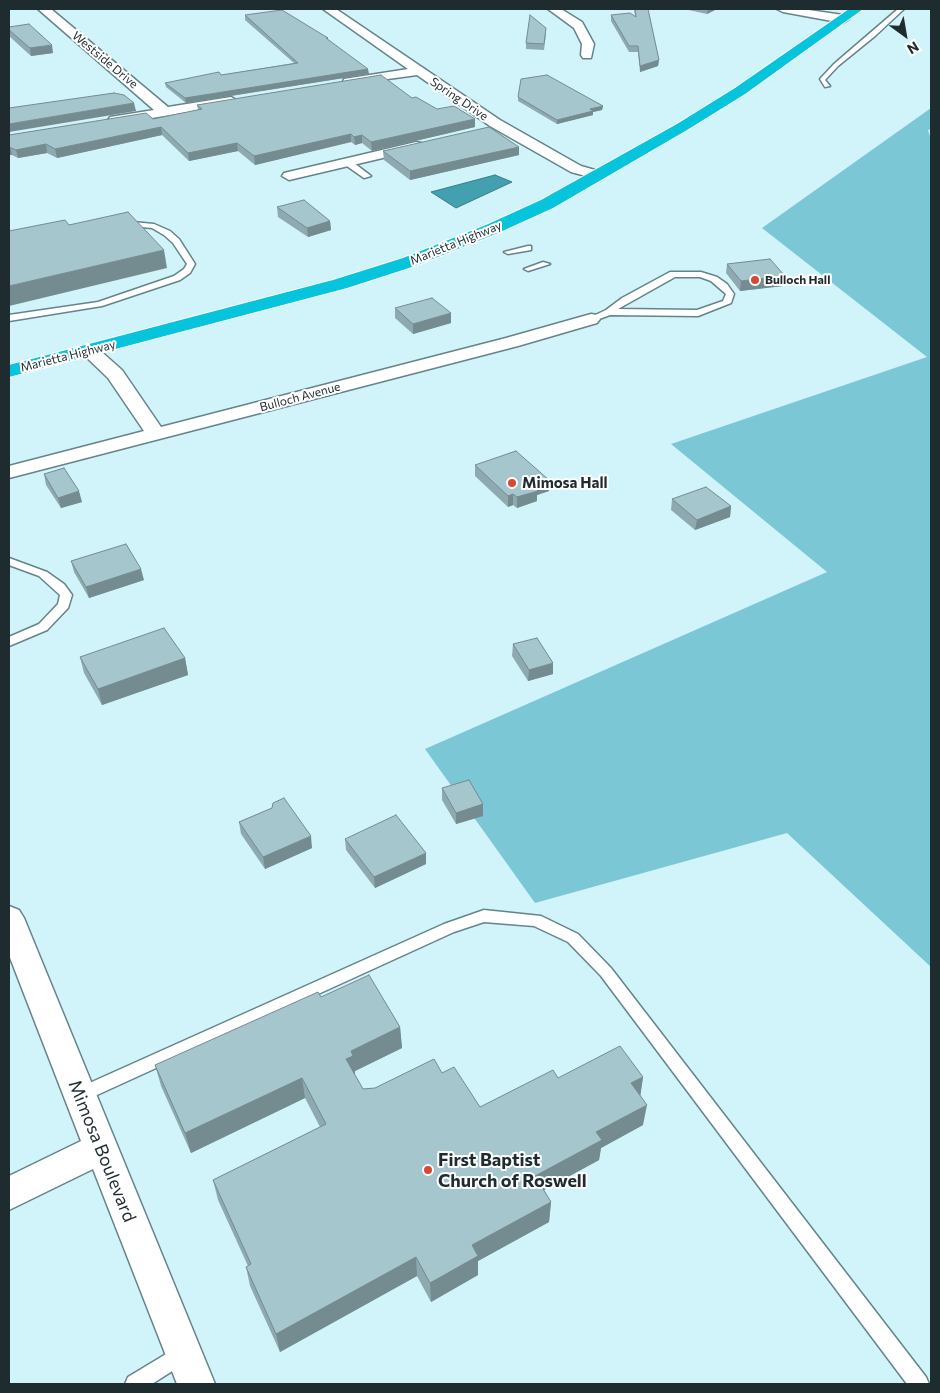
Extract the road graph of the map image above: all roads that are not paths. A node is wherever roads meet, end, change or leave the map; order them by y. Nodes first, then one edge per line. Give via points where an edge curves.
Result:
1 (44, 9) edge
2 (329, 9) edge
3 (554, 9) edge
4 (783, 9) edge
5 (858, 9) edge
6 (900, 9) edge
7 (833, 15) edge
8 (807, 26) dead end
9 (587, 55) dead end
10 (418, 70) junction
11 (340, 83) edge
12 (827, 86) dead end
13 (243, 99) edge
14 (165, 112) junction
15 (97, 123) edge
16 (501, 127) junction
17 (482, 131) edge
18 (434, 142) edge
19 (347, 162) junction
20 (598, 166) junction
21 (576, 169) junction
22 (289, 176) dead end
23 (367, 176) dead end
24 (114, 224) edge
25 (528, 248) dead end
26 (508, 252) dead end
27 (546, 264) dead end
28 (528, 269) dead end
29 (600, 315) junction
30 (9, 318) edge
31 (89, 350) junction
32 (9, 359) edge
33 (9, 371) edge
34 (156, 434) junction
35 (9, 472) edge
36 (9, 561) edge
37 (9, 642) edge
38 (9, 918) edge
39 (80, 1096) junction
40 (101, 1148) junction
41 (9, 1194) edge
42 (183, 1353) junction
43 (135, 1384) edge
44 (196, 1384) edge
45 (919, 1384) edge

1 - 14 street, Westside Drive
2 - 10 street, Spring Drive
3 - 9 street via 578,25 588,44
4 - 7 street
5 - 7 highway, Marietta Highway
6 - 12 lane via 836,65 822,80
7 - 8 highway, Marietta Highway
7 - 20 highway, Marietta Highway via 712,109
10 - 11 street
10 - 16 street, Spring Drive
13 - 14 street
14 - 15 street
16 - 17 street
16 - 21 street, Spring Drive
18 - 19 street
19 - 22 street
19 - 23 lane
20 - 21 highway, Marietta Highway
20 - 31 highway, Marietta Highway via 520,217 409,262 304,295
21 - 32 highway, Marietta Highway via 475,221 365,262
24 - 30 lane via 154,226 167,233 190,264 187,271 177,278 100,304
25 - 26 lane
27 - 28 lane
29 - 29 lane via 698,313 727,303 730,294 714,279 673,274
29 - 34 street, Bulloch Avenue via 512,342
31 - 33 highway, Marietta Highway
31 - 34 street via 100,364 115,374
34 - 35 street, Bulloch Avenue
36 - 37 lane via 43,574 66,595 64,605 43,627
38 - 39 street, Mimosa Boulevard
39 - 40 street, Mimosa Boulevard
39 - 45 lane via 449,928 484,916 536,920 573,938 606,972
40 - 41 street
40 - 42 street, Mimosa Boulevard
42 - 43 lane
42 - 44 street, Mimosa Boulevard

